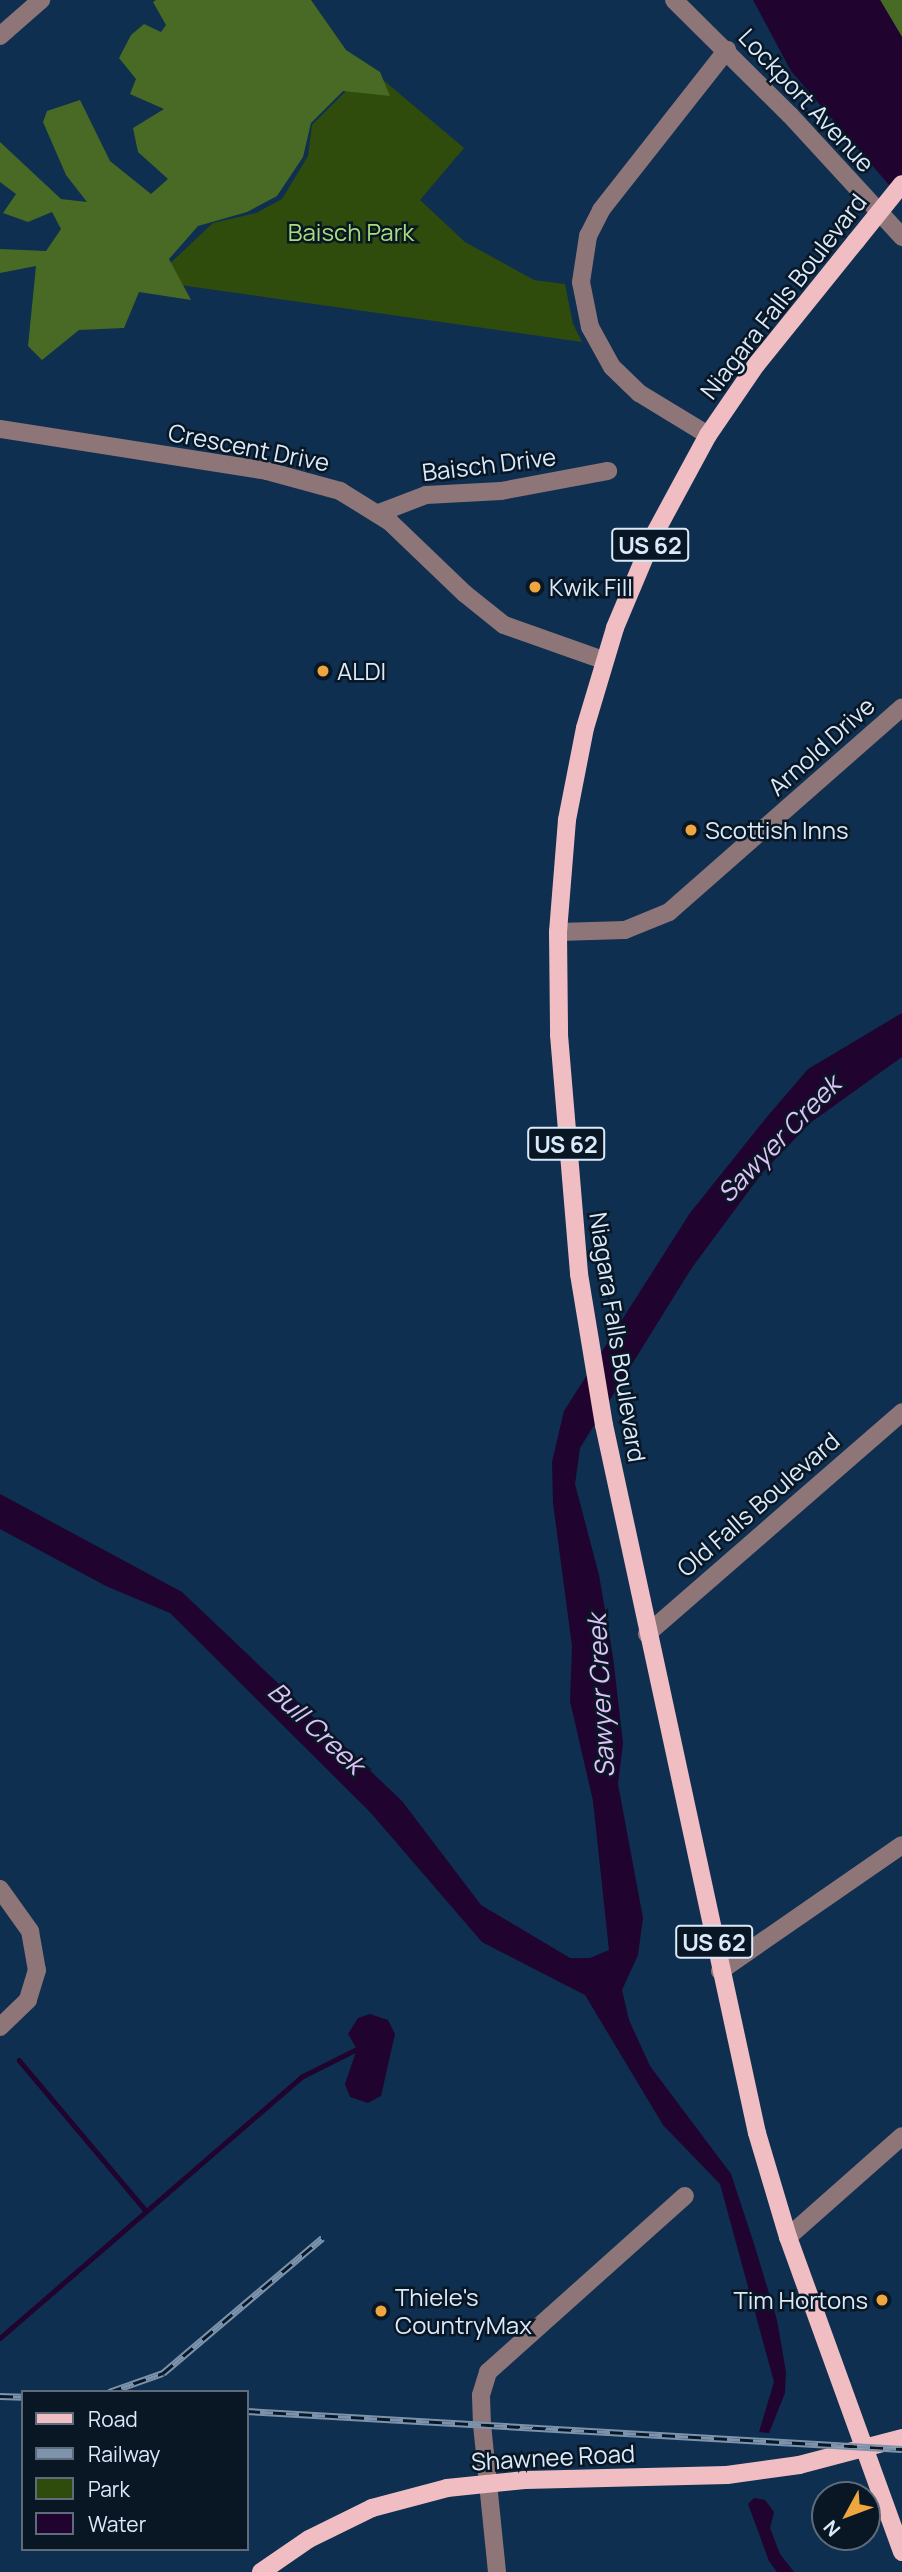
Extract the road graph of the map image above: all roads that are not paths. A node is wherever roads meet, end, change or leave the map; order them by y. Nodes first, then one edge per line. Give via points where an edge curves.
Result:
1 (41, 0) edge
2 (674, 0) edge
3 (0, 36) edge
4 (727, 50) junction
5 (902, 184) edge
6 (902, 237) edge
7 (0, 429) edge
8 (708, 435) junction
9 (608, 471) dead end
10 (379, 513) junction
11 (603, 660) junction
12 (902, 707) edge
13 (558, 932) junction
14 (902, 1412) edge
15 (647, 1634) junction
16 (902, 1845) edge
17 (0, 1889) edge
18 (720, 1971) junction
19 (0, 2027) edge
20 (902, 2136) edge
21 (685, 2196) dead end
22 (788, 2236) junction
23 (902, 2438) edge
24 (865, 2447) junction
25 (486, 2482) junction
26 (902, 2552) edge
27 (261, 2572) edge
28 (497, 2572) edge

1 - 3 street
2 - 4 street, Lockport Avenue
4 - 6 street, Lockport Avenue
4 - 8 street via 601,210 588,236 581,282 585,314 612,367 639,393
5 - 8 main road, Niagara Falls Boulevard / US 62, bridge via 755,365
7 - 10 street, Crescent Drive via 294,476 340,491
8 - 11 main road, Niagara Falls Boulevard / US 62 via 654,535
9 - 10 street, Baisch Drive via 501,491 426,495
10 - 11 street, Crescent Drive via 497,621 535,639
11 - 13 main road, Niagara Falls Boulevard / US 62 via 569,808
12 - 13 street, Arnold Drive via 669,912 625,930
13 - 15 main road, Niagara Falls Boulevard / US 62 via 565,1133 592,1354
14 - 15 street, Old Falls Boulevard
15 - 18 main road, Niagara Falls Boulevard / US 62
16 - 18 street
17 - 19 street via 30,1931 37,1970 28,2000
18 - 22 main road, Niagara Falls Boulevard / US 62 via 757,2133
20 - 22 street
21 - 25 street via 488,2372 481,2395
22 - 24 main road, Niagara Falls Boulevard / US 62
23 - 24 main road, Shawnee Road
24 - 25 main road, Shawnee Road via 799,2465 727,2476
24 - 26 main road, Niagara Falls Boulevard / US 62
25 - 27 main road, Shawnee Road via 372,2508 309,2539
25 - 28 street

